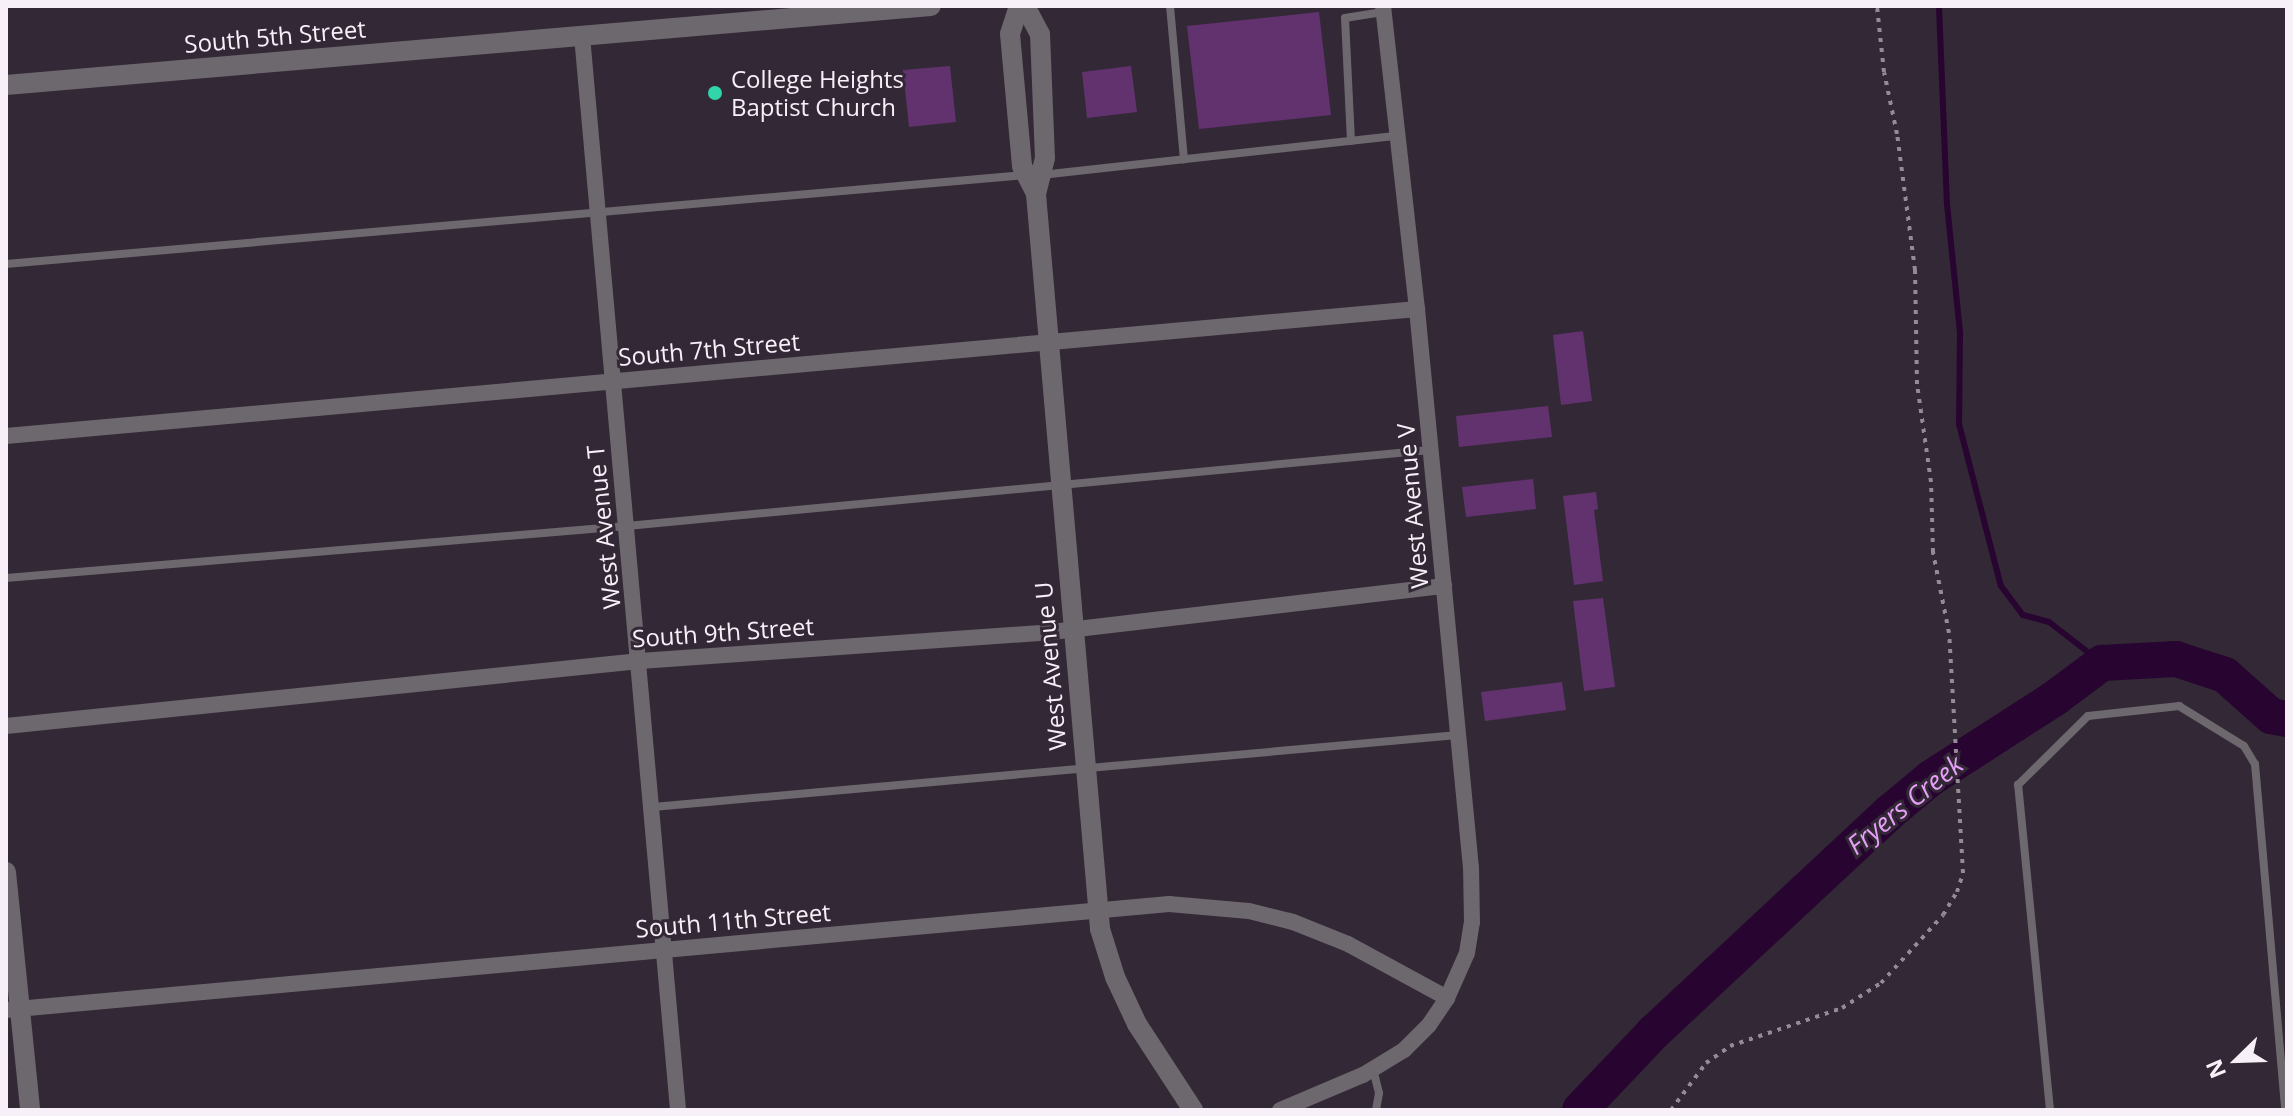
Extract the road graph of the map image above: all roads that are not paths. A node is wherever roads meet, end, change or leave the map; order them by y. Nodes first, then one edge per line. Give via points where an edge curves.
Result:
1 (931, 6) edge
2 (1019, 6) edge
3 (1025, 6) edge
4 (1170, 6) edge
5 (1383, 9) edge
6 (582, 36) junction
7 (6, 85) edge
8 (1397, 136) junction
9 (1351, 141) junction
10 (1184, 159) junction
11 (1034, 181) junction
12 (598, 212) junction
13 (6, 264) edge
14 (1417, 309) junction
15 (1048, 342) junction
16 (612, 383) junction
17 (6, 436) edge
18 (1431, 450) junction
19 (1060, 484) junction
20 (627, 526) junction
21 (6, 578) edge
22 (1444, 586) junction
23 (1073, 630) junction
24 (640, 661) junction
25 (6, 726) edge
26 (1458, 735) junction
27 (1084, 769) junction
28 (653, 807) junction
29 (6, 872) edge
30 (1098, 911) junction
31 (665, 950) junction
32 (1447, 998) junction
33 (13, 1009) edge
34 (1373, 1069) junction
35 (1283, 1109) edge
36 (30, 1110) edge
37 (678, 1110) edge
38 (1193, 1110) edge
39 (1376, 1110) edge
40 (2050, 1110) edge
41 (2285, 1110) edge

1 - 6 street, South 5th Street
2 - 11 street, West Avenue U via 1010,34 1022,166
3 - 11 street, West Avenue U via 1040,34 1045,158
4 - 10 lane
5 - 8 street, West Avenue V
5 - 9 lane via 1345,18
6 - 7 street, South 5th Street
6 - 12 street, West Avenue T
8 - 9 lane
8 - 14 street, West Avenue V
9 - 10 lane
10 - 11 lane
11 - 12 lane
11 - 15 street, West Avenue U
12 - 13 lane
12 - 16 street, West Avenue T
14 - 15 street, South 7th Street
14 - 18 street, West Avenue V
15 - 16 street, South 7th Street
15 - 19 street, West Avenue U
16 - 17 street, South 7th Street
16 - 20 street, West Avenue T
18 - 19 lane
18 - 22 street, West Avenue V
19 - 20 lane
19 - 23 street, West Avenue U
20 - 21 lane
20 - 24 street, West Avenue T
22 - 23 street, South 9th Street
22 - 26 street, West Avenue V
23 - 24 street, South 9th Street
23 - 27 street, West Avenue U
24 - 25 street, South 9th Street
24 - 28 street, West Avenue T
26 - 27 lane
26 - 32 street, West Avenue V via 1472,923 1467,953
27 - 28 lane
27 - 30 street, West Avenue U
28 - 31 street, West Avenue T
29 - 33 street
30 - 31 street, South 11th Street
30 - 32 street, South 11th Street via 1169,904 1249,911 1348,944
30 - 38 street, West Avenue U via 1115,977 1137,1024
31 - 33 street, South 11th Street
31 - 37 street, West Avenue T
32 - 34 street, West Avenue V via 1404,1050
33 - 36 street
34 - 35 street, West Avenue V
34 - 39 lane via 1379,1093
40 - 41 lane via 2018,785 2088,716 2179,706 2244,746 2255,764

